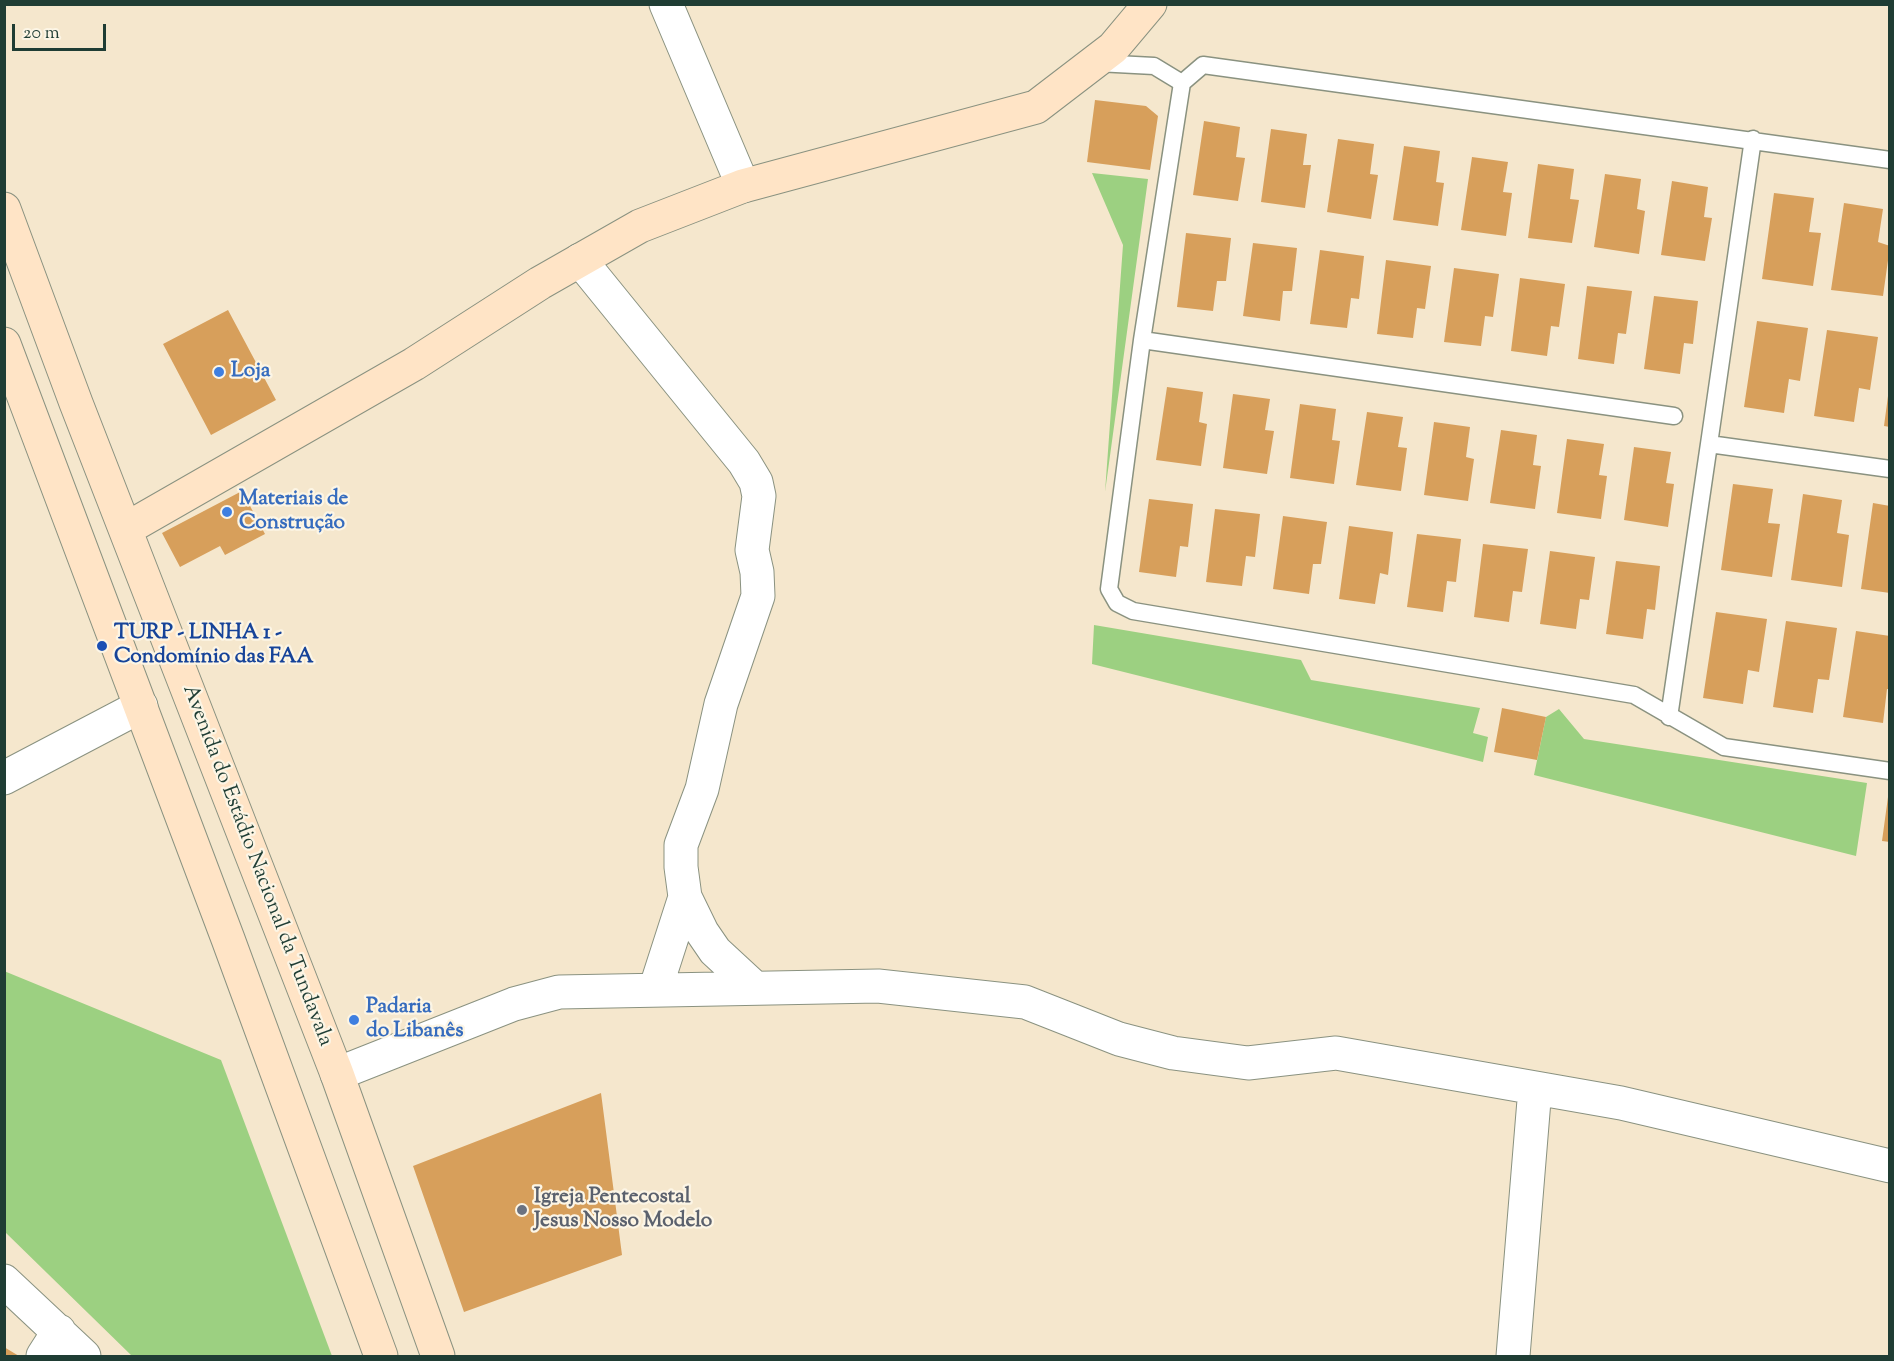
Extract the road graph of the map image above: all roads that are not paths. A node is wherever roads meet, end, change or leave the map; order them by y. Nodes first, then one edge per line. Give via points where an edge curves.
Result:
1 (666, 4) edge
2 (1144, 7) edge
3 (1094, 63) junction
4 (1182, 82) junction
5 (1754, 139) junction
6 (1890, 160) edge
7 (743, 186) junction
8 (4, 209) edge
9 (580, 260) junction
10 (1142, 340) junction
11 (4, 344) edge
12 (1674, 416) dead end
13 (1709, 444) junction
14 (1890, 470) edge
15 (126, 530) junction
16 (141, 706) junction
17 (1669, 717) junction
18 (1890, 771) edge
19 (4, 778) edge
20 (685, 897) junction
21 (755, 988) junction
22 (655, 990) junction
23 (337, 1074) junction
24 (1535, 1088) junction
25 (1890, 1166) edge
26 (4, 1281) edge
27 (51, 1344) edge
28 (84, 1356) edge
29 (381, 1356) edge
30 (438, 1356) edge
31 (1513, 1356) edge

1 - 7 street
2 - 3 street via 1113,48
3 - 4 lane via 1154,66
3 - 7 street via 1036,106
4 - 5 lane via 1203,65
4 - 10 lane
5 - 6 lane
5 - 13 lane
7 - 9 street via 640,226
8 - 15 street, Avenida do Estádio Nacional da Tundavala
9 - 15 street via 414,364
9 - 20 street via 744,462 759,496 752,550 758,596 721,704 702,789 681,845
10 - 12 lane
10 - 17 lane via 1109,589 1117,603 1133,610 1589,685 1634,695
11 - 16 street
13 - 14 lane
13 - 17 lane
15 - 23 street, Avenida do Estádio Nacional da Tundavala
16 - 19 street
16 - 29 street
17 - 18 lane via 1724,747
20 - 21 street via 715,951
20 - 22 street
21 - 22 street
21 - 24 street via 878,986 1025,1002 1119,1039 1173,1053 1248,1063 1336,1053
22 - 23 street via 559,992 514,1004
23 - 30 street, Avenida do Estádio Nacional da Tundavala
24 - 25 street via 1621,1103
24 - 31 street
26 - 27 street
27 - 28 street

